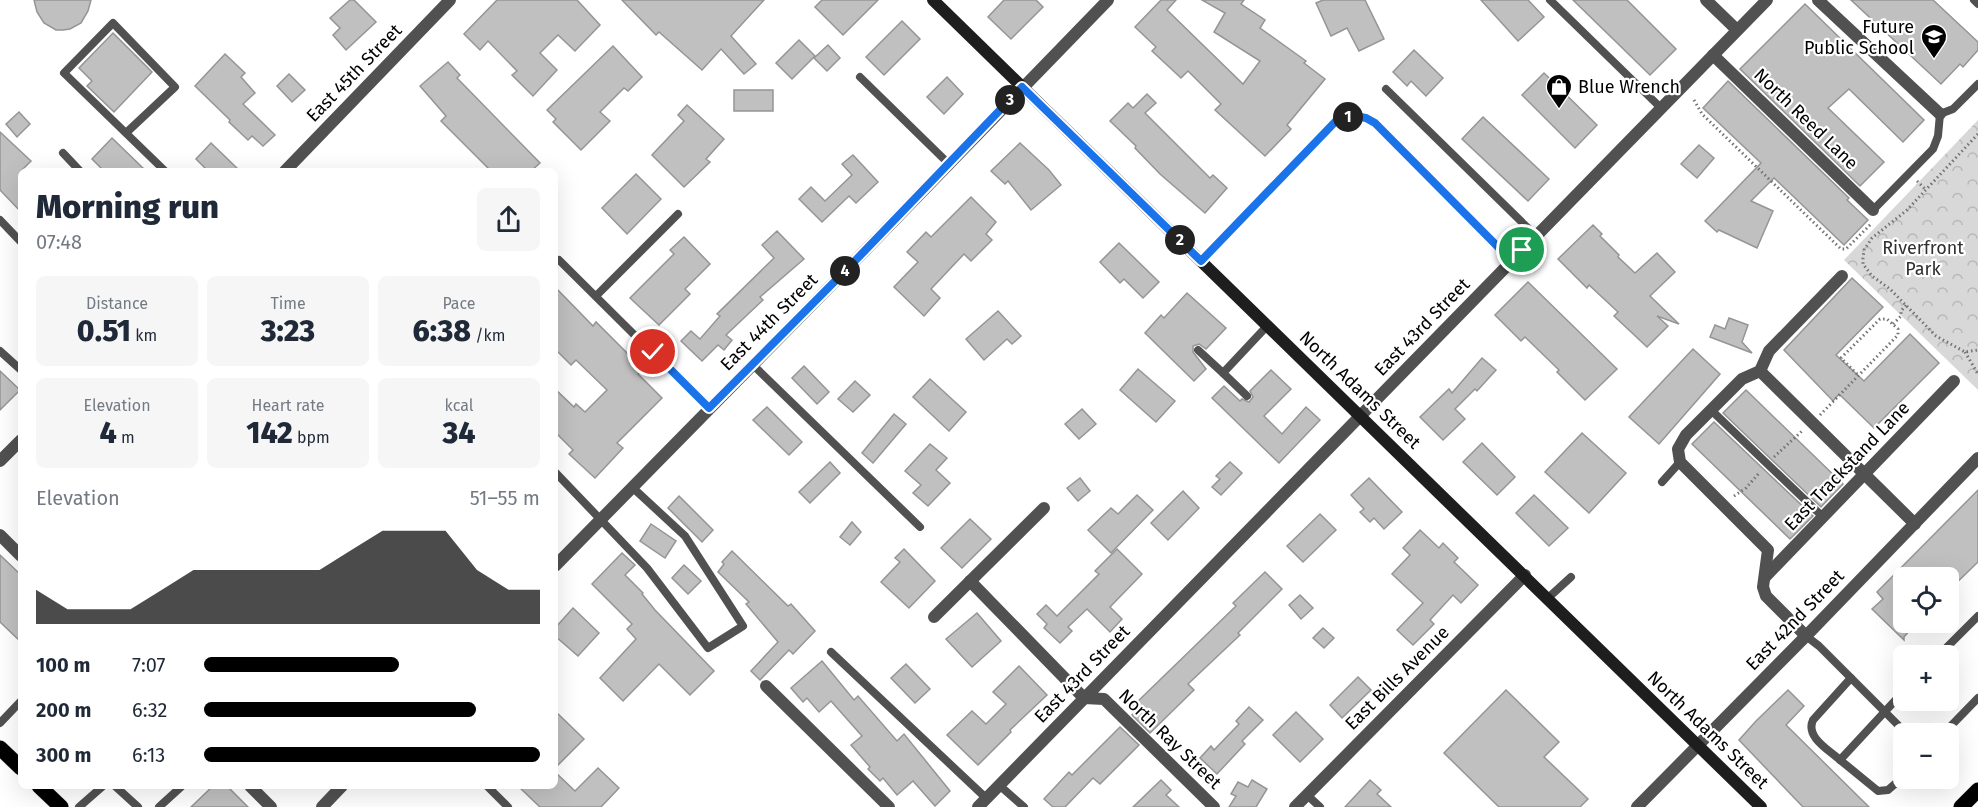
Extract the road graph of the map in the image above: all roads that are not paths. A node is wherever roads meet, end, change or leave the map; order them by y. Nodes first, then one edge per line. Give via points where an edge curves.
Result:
1 (450, 0) edge
2 (933, 0) edge
3 (1108, 0) edge
4 (1550, 0) edge
5 (1706, 0) edge
6 (1767, 0) edge
7 (1818, 0) edge
8 (1974, 0) edge
9 (1978, 4) edge
10 (1737, 30) junction
11 (1713, 55) junction
12 (860, 77) dead end
13 (1978, 84) edge
14 (1022, 87) junction
15 (1386, 89) dead end
16 (1661, 108) junction
17 (1940, 114) junction
18 (126, 133) junction
19 (63, 153) dead end
20 (949, 164) junction
21 (77, 168) edge
22 (162, 168) edge
23 (288, 168) edge
24 (1873, 210) joint
25 (678, 214) dead end
26 (0, 220) edge
27 (1536, 236) junction
28 (18, 239) edge
29 (559, 260) dead end
30 (1201, 261) junction
31 (1512, 261) junction
32 (1842, 276) dead end
33 (596, 296) junction
34 (1268, 325) junction
35 (1198, 350) dead end
36 (0, 351) edge
37 (753, 364) junction
38 (18, 367) edge
39 (1760, 371) junction
40 (1223, 373) junction
41 (1954, 381) dead end
42 (1247, 396) dead end
43 (709, 408) junction
44 (1711, 410) junction
45 (1361, 415) junction
46 (18, 443) edge
47 (1679, 455) junction
48 (1978, 458) edge
49 (0, 461) edge
50 (1864, 474) junction
51 (558, 475) edge
52 (1662, 482) dead end
53 (632, 487) junction
54 (1044, 508) dead end
55 (1822, 517) junction
56 (600, 520) junction
57 (1915, 524) junction
58 (920, 527) dead end
59 (0, 535) edge
60 (18, 553) edge
61 (558, 563) edge
62 (1524, 575) junction
63 (1571, 577) dead end
64 (1765, 577) junction
65 (970, 581) junction
66 (1548, 598) junction
67 (1978, 616) edge
68 (934, 617) dead end
69 (1806, 636) junction
70 (1949, 645) edge
71 (831, 652) dead end
72 (1851, 678) junction
73 (766, 686) dead end
74 (1084, 698) junction
75 (1978, 698) edge
76 (1893, 701) edge
77 (18, 704) edge
78 (1884, 710) junction
79 (0, 723) edge
80 (1896, 723) edge
81 (1954, 723) edge
82 (1698, 745) junction
83 (0, 748) edge
84 (1840, 760) junction
85 (18, 765) edge
86 (999, 785) junction
87 (1893, 786) edge
88 (42, 789) edge
89 (100, 789) edge
90 (118, 789) edge
91 (179, 789) edge
92 (253, 789) edge
93 (339, 789) edge
94 (490, 789) edge
95 (1978, 790) edge
96 (1307, 795) junction
97 (982, 802) edge
98 (61, 807) edge
99 (79, 807) edge
100 (138, 807) edge
101 (159, 807) edge
102 (271, 807) edge
103 (321, 807) edge
104 (508, 807) edge
105 (889, 807) edge
106 (1024, 807) edge
107 (1214, 807) edge
108 (1295, 807) edge
109 (1320, 807) edge
110 (1637, 807) edge
111 (1761, 807) edge
112 (1961, 807) edge

1 - 23 street, East 45th Street
2 - 14 street, North Adams Street
3 - 14 street, East 44th Street
4 - 16 lane
5 - 10 street
6 - 10 street, East 43rd Street
7 - 17 street
8 - 9 lane
10 - 11 street, East 43rd Street
11 - 16 street, East 43rd Street
11 - 24 street, North Reed Lane
12 - 20 lane
13 - 17 lane via 1953,109
14 - 20 street, East 44th Street
14 - 30 street, North Adams Street
15 - 27 lane
16 - 27 street, East 43rd Street
17 - 24 lane via 1933,149
18 - 18 lane via 64,73 113,23 175,87
18 - 22 lane
19 - 21 lane
20 - 37 street, East 44th Street
25 - 33 lane
26 - 28 lane
27 - 31 street, East 43rd Street
29 - 33 lane
30 - 31 lane via 1335,122 1355,116 1366,118 1389,136
30 - 34 street, North Adams Street
31 - 45 street, East 43rd Street
32 - 39 street via 1769,351
33 - 43 lane
34 - 40 lane
34 - 45 street, North Adams Street
35 - 40 lane
36 - 38 lane
37 - 43 street, East 44th Street
37 - 58 lane
39 - 44 street via 1742,379
39 - 50 street
40 - 42 lane
41 - 50 street, East Trackstand Lane
43 - 53 street, East 44th Street
44 - 47 street via 1686,435
44 - 55 lane
45 - 62 street, North Adams Street
45 - 74 street, East 43rd Street
46 - 49 street
47 - 52 lane
47 - 64 street via 1768,550
48 - 57 street, East 42nd Street
50 - 55 street, East Trackstand Lane
50 - 57 street
51 - 56 lane
53 - 56 street, East 44th Street
53 - 56 lane via 685,536 743,627 708,648 647,568
54 - 65 street
55 - 64 street, East Trackstand Lane
56 - 61 street, East 44th Street
57 - 69 street, East 42nd Street
59 - 60 street
62 - 66 street, North Adams Street
62 - 96 street, East Bills Avenue
63 - 66 lane
64 - 69 street via 1766,596
65 - 68 street
65 - 74 street, North Ray Street
66 - 82 street, North Adams Street
67 - 70 lane
69 - 72 lane
69 - 82 street, East 42nd Street
71 - 97 lane
72 - 78 lane
72 - 84 lane via 1810,728
73 - 105 street
74 - 86 street, East 43rd Street
74 - 107 street, North Ray Street via 1104,699
75 - 81 lane
76 - 78 lane
77 - 79 lane
78 - 80 lane
78 - 84 lane
82 - 110 street, East 42nd Street
82 - 111 street, North Adams Street
83 - 85 main road
84 - 87 lane via 1878,791
86 - 97 street, East 43rd Street
86 - 106 lane
88 - 98 main road
89 - 99 lane
90 - 100 lane
91 - 101 lane
92 - 102 street
93 - 103 street
94 - 104 lane
95 - 112 main road
96 - 108 street, East Bills Avenue
96 - 109 lane

